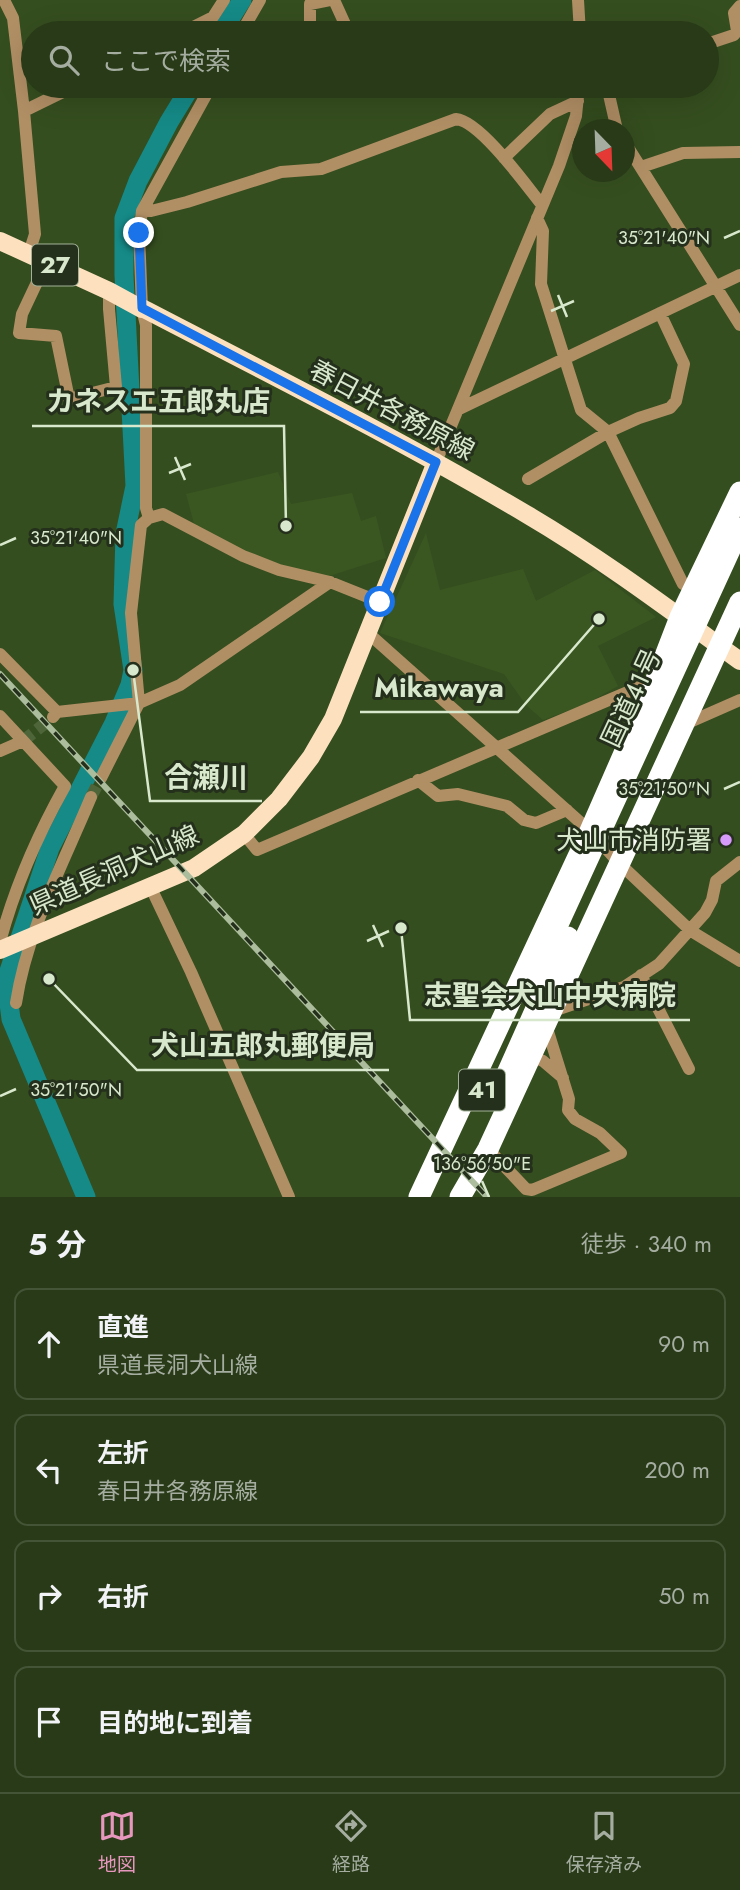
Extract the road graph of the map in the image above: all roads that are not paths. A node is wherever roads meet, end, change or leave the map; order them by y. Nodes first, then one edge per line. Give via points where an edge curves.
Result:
1 (4, 0) edge
2 (260, 0) edge
3 (332, 0) edge
4 (578, 0) edge
5 (220, 2) edge
6 (740, 6) edge
7 (205, 21) edge
8 (249, 21) edge
9 (310, 21) edge
10 (343, 21) edge
11 (579, 21) edge
12 (719, 41) edge
13 (21, 86) edge
14 (22, 98) edge
15 (51, 98) edge
16 (204, 98) edge
17 (571, 98) edge
18 (578, 98) edge
19 (610, 98) edge
20 (24, 111) junction
21 (614, 119) edge
22 (740, 152) edge
23 (635, 157) edge
24 (504, 158) junction
25 (641, 167) junction
26 (542, 205) junction
27 (142, 211) junction
28 (537, 218) junction
29 (0, 241) edge
30 (29, 253) junction
31 (47, 261) junction
32 (740, 275) edge
33 (714, 286) junction
34 (109, 291) junction
35 (142, 309) junction
36 (660, 313) junction
37 (740, 325) edge
38 (566, 360) junction
39 (459, 409) junction
40 (608, 432) junction
41 (436, 462) junction
42 (528, 479) dead end
43 (740, 492) edge
44 (149, 518) junction
45 (740, 528) edge
46 (740, 560) edge
47 (330, 582) junction
48 (683, 583) dead end
49 (380, 602) junction
50 (740, 602) edge
51 (680, 617) junction
52 (368, 632) junction
53 (720, 647) junction
54 (0, 654) edge
55 (740, 661) edge
56 (653, 687) junction
57 (740, 700) edge
58 (139, 703) junction
59 (0, 716) edge
60 (683, 725) junction
61 (23, 741) junction
62 (496, 746) junction
63 (0, 751) edge
64 (101, 778) tunnel mouth
65 (418, 780) junction
66 (91, 797) tunnel mouth
67 (566, 810) junction
68 (590, 831) junction
69 (244, 834) junction
70 (740, 862) edge
71 (620, 864) junction
72 (150, 887) junction
73 (691, 931) junction
74 (32, 936) junction
75 (0, 942) edge
76 (0, 950) edge
77 (740, 961) edge
78 (641, 975) junction
79 (538, 985) junction
80 (16, 1003) dead end
81 (550, 1018) junction
82 (532, 1056) junction
83 (689, 1069) dead end
84 (563, 1079) junction
85 (488, 1149) junction
86 (289, 1197) edge
87 (419, 1197) edge
88 (433, 1197) edge
89 (453, 1197) edge
90 (460, 1197) edge

1 - 13 street via 13,18
2 - 8 street
3 - 9 street via 310,4
3 - 10 street
4 - 11 street
5 - 7 street via 213,17
6 - 12 street via 734,13 737,32
14 - 20 street
15 - 20 street
16 - 27 street
17 - 24 street
18 - 26 street via 568,141
19 - 21 street
20 - 30 street via 35,234
22 - 25 street via 683,153
23 - 25 street
24 - 26 street
24 - 27 street via 465,120 456,119 321,169 281,172
25 - 33 street
26 - 28 street
27 - 35 street
28 - 38 street via 543,232 541,284
28 - 39 street
29 - 30 main road, 春日井各務原線 / 27
30 - 31 main road, 春日井各務原線 / 27
31 - 34 main road, 春日井各務原線 / 27
31 - 34 street via 22,314 19,333 56,336 69,398 116,387
32 - 33 street
33 - 36 street
33 - 37 street
34 - 35 main road, 春日井各務原線 / 27
35 - 41 main road, 春日井各務原線 / 27
35 - 44 street
36 - 38 street
36 - 40 street via 684,364 676,401 670,408
38 - 39 street
38 - 40 street via 581,410
39 - 41 street
40 - 42 street
40 - 48 street
41 - 49 main road, 県道長洞犬山線
41 - 51 main road, 春日井各務原線 / 27 via 528,515
43 - 51 highway
44 - 47 street via 163,514 255,561
44 - 58 street via 141,526 131,613
45 - 79 highway, 国道41号 / 41, bridge
46 - 79 highway, 国道41号 / 41, bridge
47 - 49 street
47 - 58 street via 180,685
49 - 52 main road, 県道長洞犬山線
50 - 53 highway
51 - 53 main road, 春日井各務原線 / 27
51 - 56 highway
52 - 62 street
52 - 69 main road, 県道長洞犬山線 via 333,719 311,757
53 - 55 main road, 春日井各務原線 / 27
53 - 60 highway
54 - 58 street via 55,714
56 - 62 street via 644,685
56 - 68 highway
57 - 60 street
58 - 64 street
59 - 61 street
60 - 71 highway
61 - 63 street
61 - 75 street via 65,786 30,855
62 - 65 street
62 - 67 street
65 - 67 street via 438,796 458,794 507,806 536,823
65 - 69 street via 257,850
66 - 74 street
67 - 68 street
68 - 71 street
68 - 87 highway
69 - 72 main road, 県道長洞犬山線 via 194,868
70 - 73 street via 716,881 708,907
71 - 73 street
71 - 81 highway
72 - 74 main road, 県道長洞犬山線
72 - 86 street
73 - 77 street
73 - 78 street via 659,964
74 - 76 main road, 県道長洞犬山線
74 - 80 street
78 - 81 street via 624,987
78 - 83 street
79 - 88 highway, 国道41号 / 41
79 - 89 highway, 国道41号 / 41
81 - 82 highway
81 - 84 street
82 - 84 street
82 - 85 highway
84 - 85 street via 568,1110 575,1119 600,1133 621,1153 526,1189
85 - 90 highway

